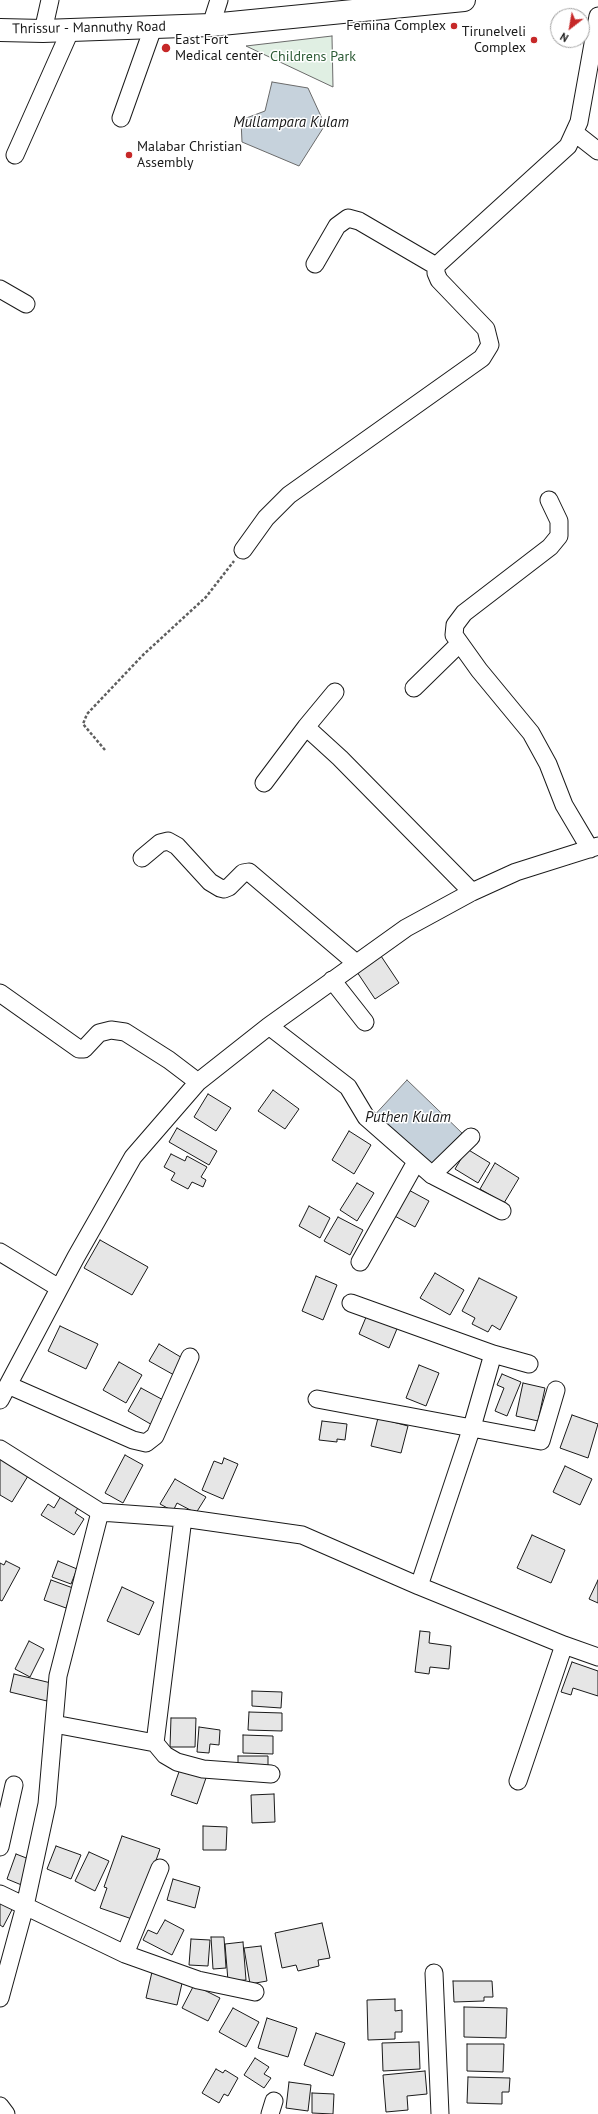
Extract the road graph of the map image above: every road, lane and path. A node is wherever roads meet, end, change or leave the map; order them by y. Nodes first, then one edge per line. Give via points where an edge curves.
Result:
1 (50, 0) edge
2 (219, 0) edge
3 (464, 0) edge
4 (598, 16) edge
5 (211, 25) junction
6 (153, 28) junction
7 (71, 29) junction
8 (43, 30) junction
9 (2, 33) edge
10 (121, 118) dead end
11 (575, 133) junction
12 (598, 151) edge
13 (15, 154) dead end
14 (315, 264) dead end
15 (436, 266) junction
16 (0, 289) edge
17 (26, 304) dead end
18 (549, 500) dead end
19 (243, 550) joint
20 (459, 644) junction
21 (414, 688) dead end
22 (335, 692) dead end
23 (306, 727) junction
24 (105, 750) dead end
25 (264, 783) dead end
26 (594, 848) edge
27 (142, 858) dead end
28 (472, 892) junction
29 (356, 963) junction
30 (332, 980) junction
31 (0, 993) edge
32 (365, 1022) dead end
33 (269, 1026) junction
34 (198, 1082) junction
35 (471, 1137) dead end
36 (416, 1162) junction
37 (432, 1175) junction
38 (502, 1210) dead end
39 (0, 1252) edge
40 (360, 1262) dead end
41 (59, 1288) junction
42 (351, 1303) dead end
43 (493, 1354) junction
44 (190, 1357) dead end
45 (529, 1364) dead end
46 (8, 1385) junction
47 (556, 1390) dead end
48 (317, 1399) dead end
49 (0, 1400) edge
50 (472, 1427) junction
51 (0, 1449) edge
52 (100, 1512) junction
53 (183, 1518) junction
54 (419, 1586) junction
55 (564, 1645) junction
56 (598, 1657) edge
57 (54, 1724) junction
58 (155, 1743) junction
59 (271, 1774) dead end
60 (518, 1781) dead end
61 (14, 1784) dead end
62 (0, 1847) edge
63 (160, 1868) dead end
64 (0, 1894) edge
65 (25, 1906) junction
66 (125, 1954) junction
67 (434, 1973) dead end
68 (255, 1992) dead end
69 (0, 1998) edge
70 (0, 2106) edge
71 (6, 2114) edge
72 (440, 2114) edge

1 - 8 street
2 - 5 street
3 - 5 main road, Thrissur - Mannuthy Road
4 - 11 street
5 - 6 main road, Thrissur - Mannuthy Road
6 - 7 main road, Thrissur - Mannuthy Road
6 - 10 street
7 - 8 main road, Thrissur - Mannuthy Road
7 - 13 street
8 - 9 main road, Thrissur - Mannuthy Road
11 - 12 street
11 - 15 street via 568,146
14 - 15 street via 337,226 348,218 359,221
15 - 19 street via 439,280 486,329 490,344 482,358 289,495 266,518
16 - 17 street
18 - 20 street via 559,521 559,536 550,547 464,612 454,625 454,635
19 - 24 path via 206,597 143,655 87,714 83,724
20 - 21 street
20 - 26 street via 531,733 548,764 564,805
22 - 23 street
23 - 25 street
23 - 28 street
26 - 28 street via 516,872
27 - 29 street via 160,843 168,841 177,846 210,882 220,888 229,887 243,873 249,872
28 - 29 street via 406,928
29 - 30 street
30 - 32 street
30 - 33 street
31 - 34 street via 79,1049 84,1049 99,1033 111,1030 125,1032
33 - 34 street
33 - 36 street via 348,1088 366,1117
34 - 41 street via 133,1157
35 - 37 street
36 - 37 street
36 - 40 street
37 - 38 street
39 - 41 street
41 - 46 street
42 - 43 street
43 - 45 street
43 - 50 street
44 - 46 street via 155,1436 146,1443 132,1440
46 - 49 street
47 - 50 street via 541,1441
48 - 50 street
50 - 54 street
51 - 52 street
52 - 53 street
52 - 57 street via 58,1676
53 - 54 street via 302,1535
53 - 58 street
54 - 55 street
55 - 56 street
55 - 60 street
57 - 58 street
57 - 65 street via 47,1804
58 - 59 street via 165,1755 177,1762 203,1769
61 - 62 street
63 - 66 street
64 - 65 street
65 - 66 street
65 - 69 street
66 - 68 street via 198,1980
67 - 72 street
70 - 71 street

